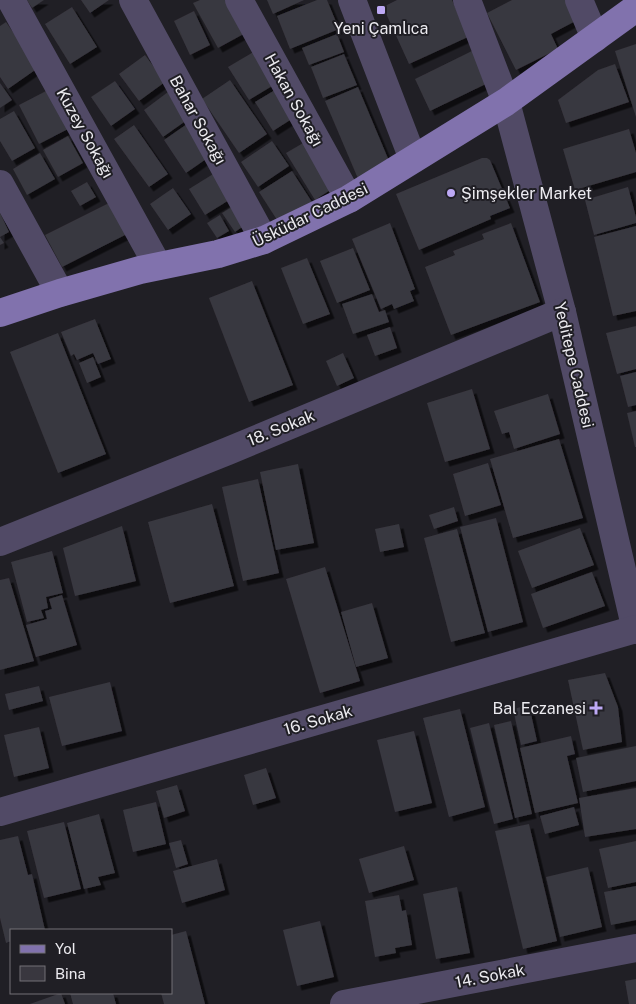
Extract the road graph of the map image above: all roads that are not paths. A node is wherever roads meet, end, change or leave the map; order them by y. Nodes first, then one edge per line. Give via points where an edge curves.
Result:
1 (11, 0) edge
2 (133, 0) edge
3 (239, 0) edge
4 (352, 0) edge
5 (467, 0) edge
6 (579, 0) edge
7 (636, 8) edge
8 (595, 38) junction
9 (506, 102) junction
10 (413, 159) junction
11 (0, 184) edge
12 (349, 199) junction
13 (264, 240) junction
14 (158, 266) junction
15 (60, 293) junction
16 (562, 312) junction
17 (0, 313) edge
18 (0, 542) edge
19 (636, 629) edge
20 (0, 812) edge
21 (636, 948) edge
22 (344, 1004) edge

1 - 14 street, Kuzey Sokağı
2 - 13 street, Bahar Sokağı
3 - 12 street, Hakan Sokağı
4 - 10 street
5 - 9 street, Yeditepe Caddesi
6 - 8 street
7 - 8 main road, Üsküdar Caddesi
8 - 9 main road, Üsküdar Caddesi
9 - 10 main road, Üsküdar Caddesi
9 - 16 street, Yeditepe Caddesi
10 - 12 main road, Üsküdar Caddesi
11 - 15 street
12 - 13 main road, Üsküdar Caddesi
13 - 14 main road, Üsküdar Caddesi via 218,254
14 - 15 main road, Üsküdar Caddesi
15 - 17 main road, Üsküdar Caddesi
16 - 18 street, 18. Sokak
16 - 19 street, Yeditepe Caddesi
19 - 20 street, 16. Sokak
21 - 22 street, 14. Sokak

